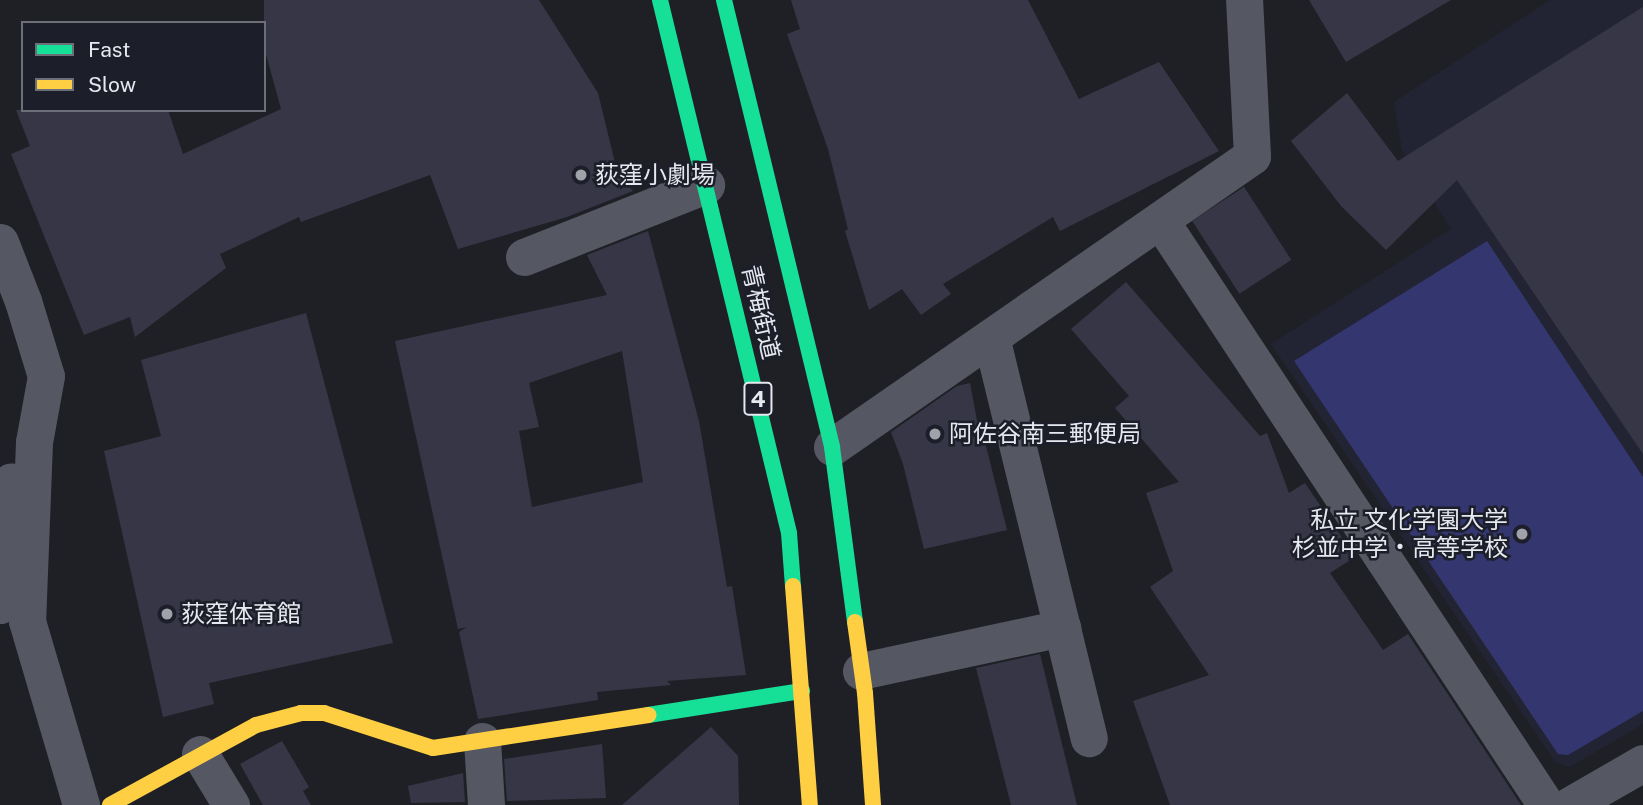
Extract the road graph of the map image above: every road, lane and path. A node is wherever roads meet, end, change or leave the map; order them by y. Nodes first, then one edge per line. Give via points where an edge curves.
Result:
1 (646, 0) edge
2 (660, 0) edge
3 (711, 0) edge
4 (724, 0) edge
5 (1244, 0) edge
6 (731, 26) junction
7 (670, 41) junction
8 (706, 185) junction
9 (1160, 220) junction
10 (0, 242) edge
11 (524, 257) dead end
12 (991, 337) junction
13 (21, 403) dead end
14 (832, 447) junction
15 (0, 605) edge
16 (1062, 628) junction
17 (861, 671) junction
18 (803, 691) junction
19 (1089, 738) dead end
20 (482, 741) junction
21 (200, 754) junction
22 (1643, 763) edge
23 (81, 805) edge
24 (110, 805) edge
25 (231, 805) edge
26 (485, 805) edge
27 (810, 805) edge
28 (873, 805) edge
29 (1546, 805) edge
30 (1570, 805) edge

1 - 7 main road
2 - 7 main road, 青梅街道 / 4
3 - 6 main road
4 - 6 main road, 青梅街道
5 - 9 street via 1252,156
6 - 14 main road, 青梅街道
7 - 8 main road, 青梅街道 / 4
8 - 11 street
8 - 18 main road, 青梅街道 / 4 via 789,533
9 - 12 street
9 - 29 street
10 - 23 street via 46,376 34,442 27,621
12 - 14 street
12 - 16 street
13 - 15 street
14 - 17 main road, 青梅街道
16 - 17 street
16 - 19 street
17 - 28 main road, 青梅街道
18 - 20 main road
18 - 27 main road, 青梅街道 / 4
20 - 21 main road via 433,748 324,713 301,713 256,725
20 - 26 street
21 - 24 main road
21 - 25 street
22 - 30 street

